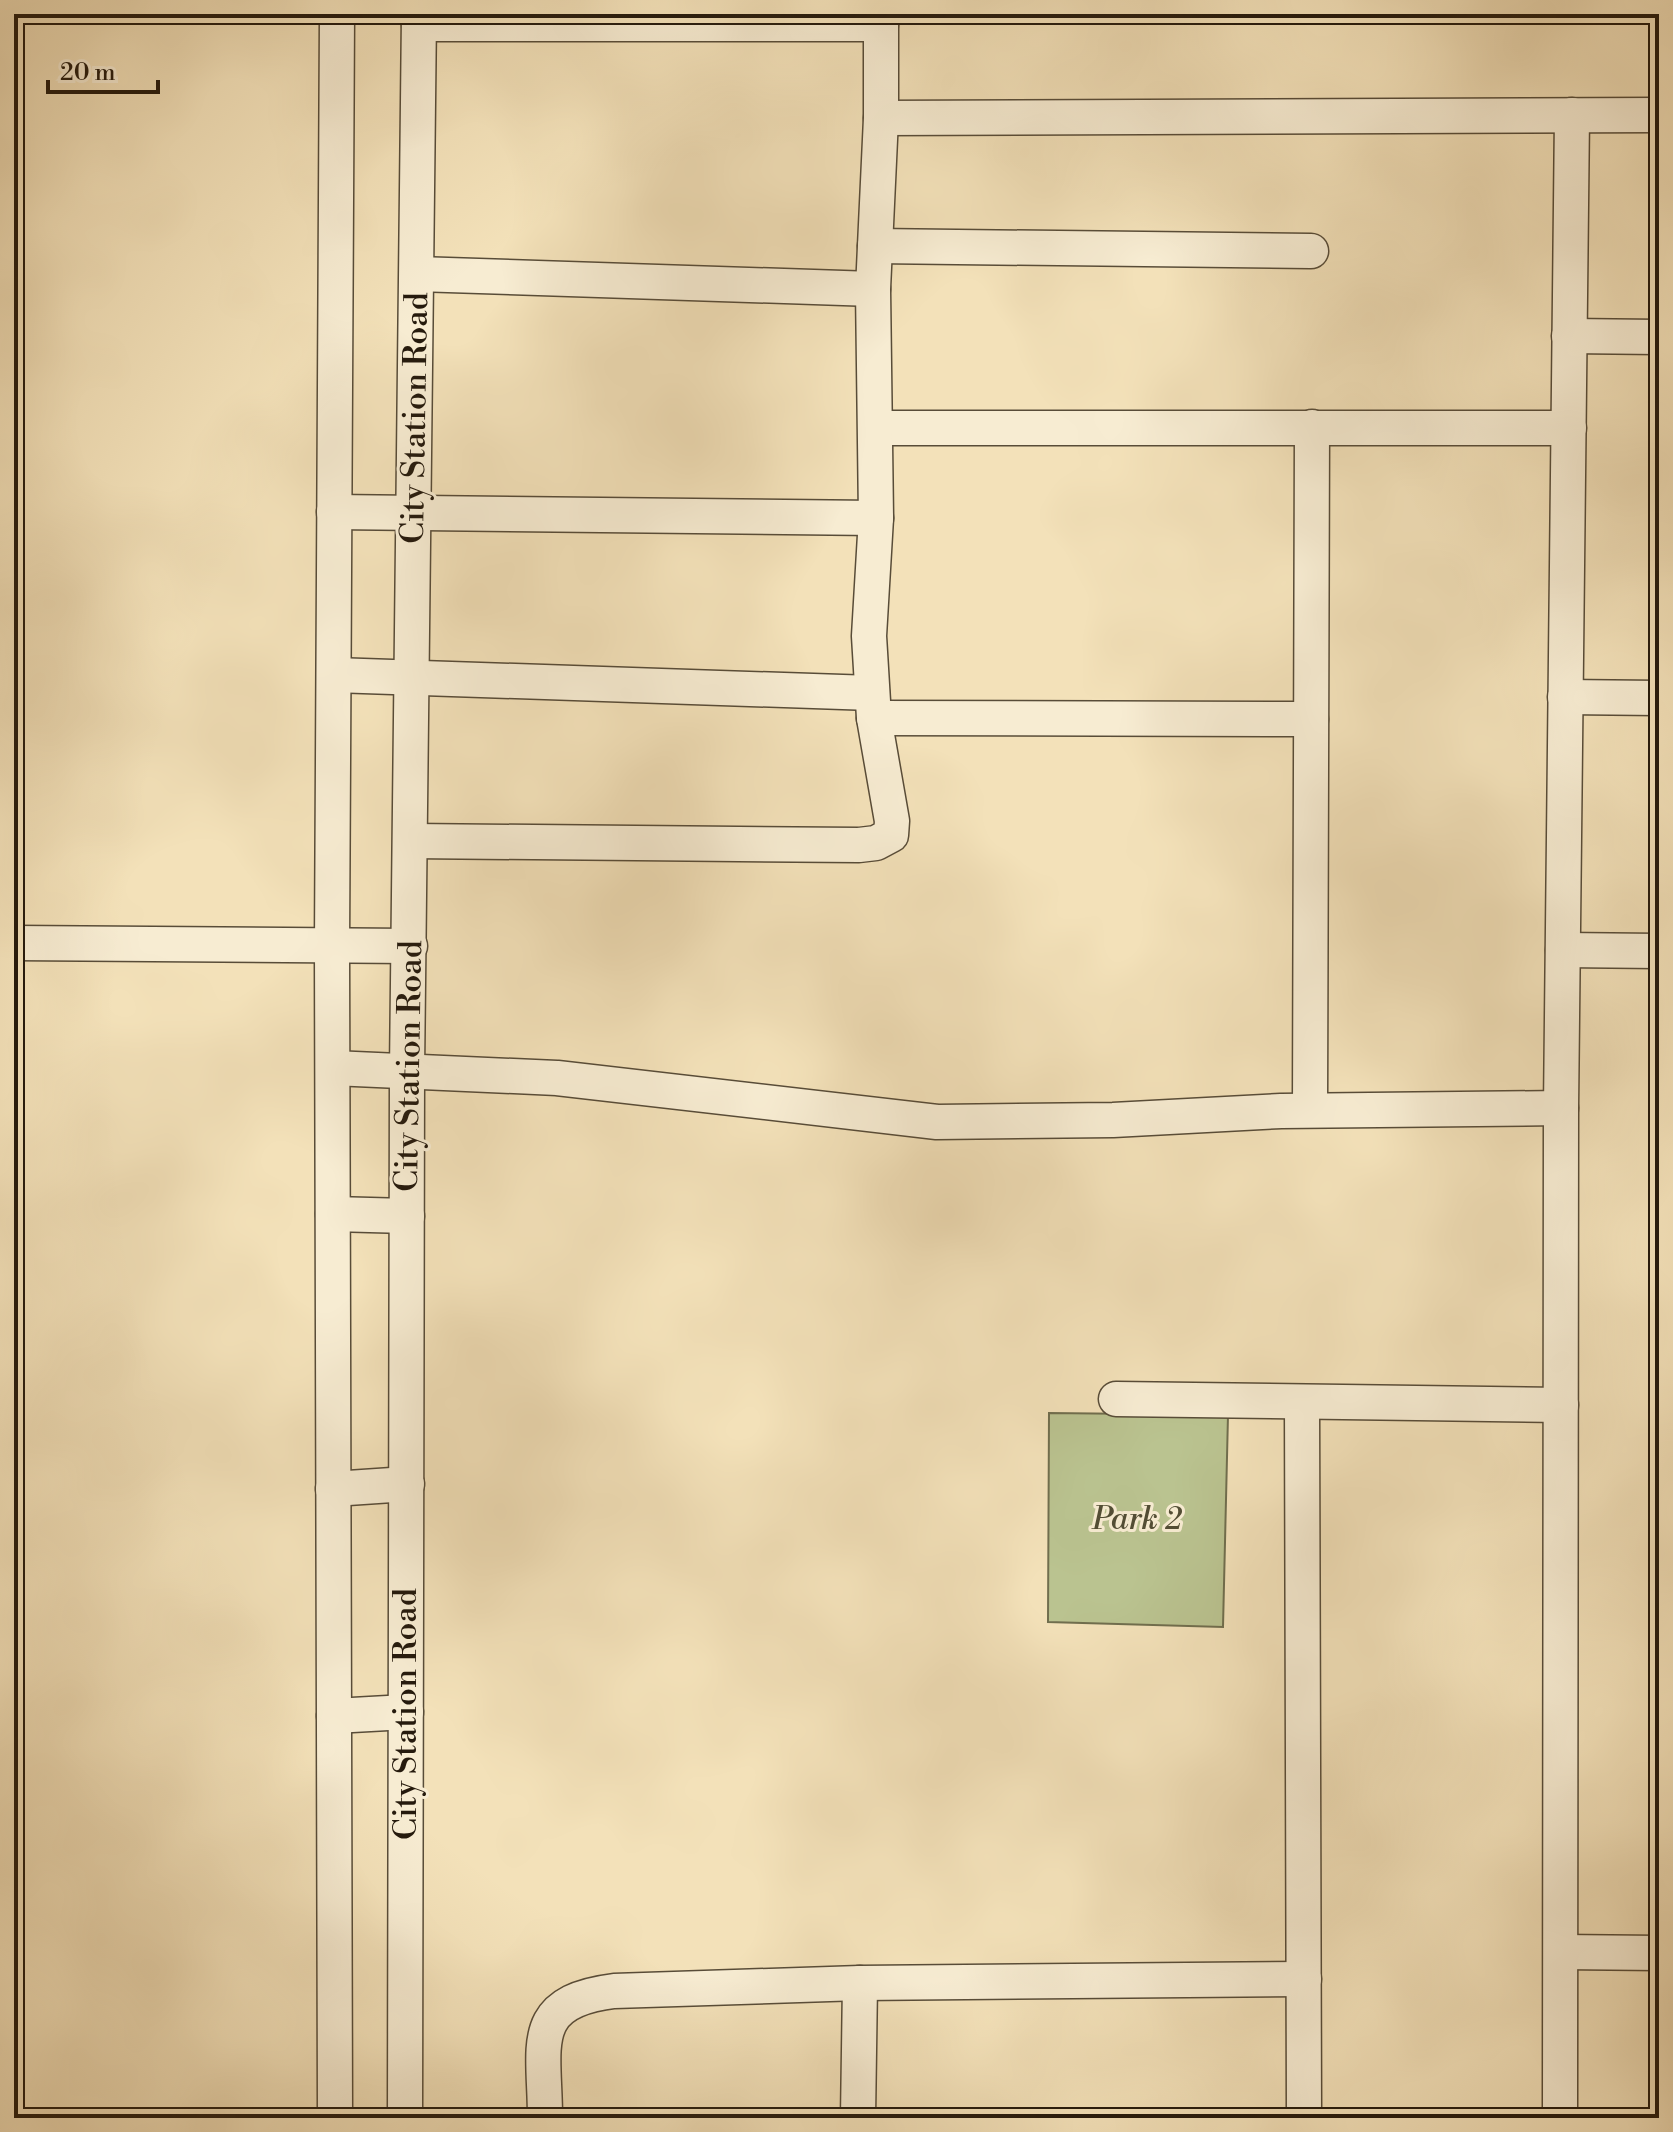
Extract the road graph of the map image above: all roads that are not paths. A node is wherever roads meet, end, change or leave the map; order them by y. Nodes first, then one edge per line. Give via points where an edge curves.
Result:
1 (337, 14) edge
2 (419, 19) edge
3 (881, 19) edge
4 (1572, 115) junction
5 (1659, 115) edge
6 (881, 118) junction
7 (875, 246) junction
8 (1311, 251) dead end
9 (417, 274) junction
10 (873, 289) junction
11 (1569, 336) junction
12 (1659, 337) edge
13 (1312, 427) junction
14 (876, 428) junction
15 (1569, 428) junction
16 (334, 512) junction
17 (414, 513) junction
18 (876, 518) junction
19 (334, 675) junction
20 (413, 675) junction
21 (1565, 697) junction
22 (1659, 698) edge
23 (873, 705) junction
24 (1311, 719) junction
25 (411, 841) junction
26 (14, 943) edge
27 (410, 946) junction
28 (332, 947) junction
29 (1563, 950) junction
30 (1659, 951) edge
31 (333, 1068) junction
32 (407, 1071) junction
33 (1561, 1108) junction
34 (1310, 1110) junction
35 (333, 1214) junction
36 (407, 1216) junction
37 (1116, 1399) dead end
38 (1302, 1402) junction
39 (1561, 1405) junction
40 (407, 1484) junction
41 (333, 1489) junction
42 (406, 1712) junction
43 (334, 1716) junction
44 (1561, 1952) junction
45 (1659, 1953) edge
46 (1304, 1979) junction
47 (860, 1983) junction
48 (335, 2118) edge
49 (405, 2118) edge
50 (545, 2118) edge
51 (858, 2118) edge
52 (1304, 2118) edge
53 (1560, 2118) edge

1 - 16 street
2 - 3 street
2 - 9 street, City Station Road
3 - 6 street
4 - 5 street
4 - 6 street
4 - 11 street
6 - 7 street
7 - 8 street
7 - 10 street
9 - 10 street
9 - 17 street, City Station Road
10 - 14 street
11 - 12 street
11 - 15 street
13 - 14 street
13 - 15 street
13 - 24 street
14 - 18 street
15 - 21 street
16 - 17 street
16 - 19 street
17 - 18 street
17 - 20 street, City Station Road
18 - 23 street via 869,636
19 - 20 street
19 - 28 street
20 - 23 street
20 - 25 street, City Station Road
21 - 22 street
21 - 29 street
23 - 24 street
23 - 25 street via 892,821 891,835 876,843
24 - 34 street
25 - 27 street, City Station Road
26 - 28 street
27 - 28 street
27 - 32 street, City Station Road
28 - 31 street
29 - 30 street
29 - 33 street
31 - 32 street
31 - 35 street
32 - 34 street via 557,1078 937,1122
32 - 36 street, City Station Road
33 - 34 street
33 - 39 street
35 - 36 street
35 - 41 street
36 - 40 street, City Station Road
37 - 38 street
38 - 39 street
38 - 46 street
39 - 44 street
40 - 41 street
40 - 42 street, City Station Road
41 - 43 street
42 - 43 street
42 - 49 street, City Station Road
43 - 48 street
44 - 45 street
44 - 53 street
46 - 47 street
46 - 52 street
47 - 50 street via 581,1995 560,2007 544,2033
47 - 51 street

